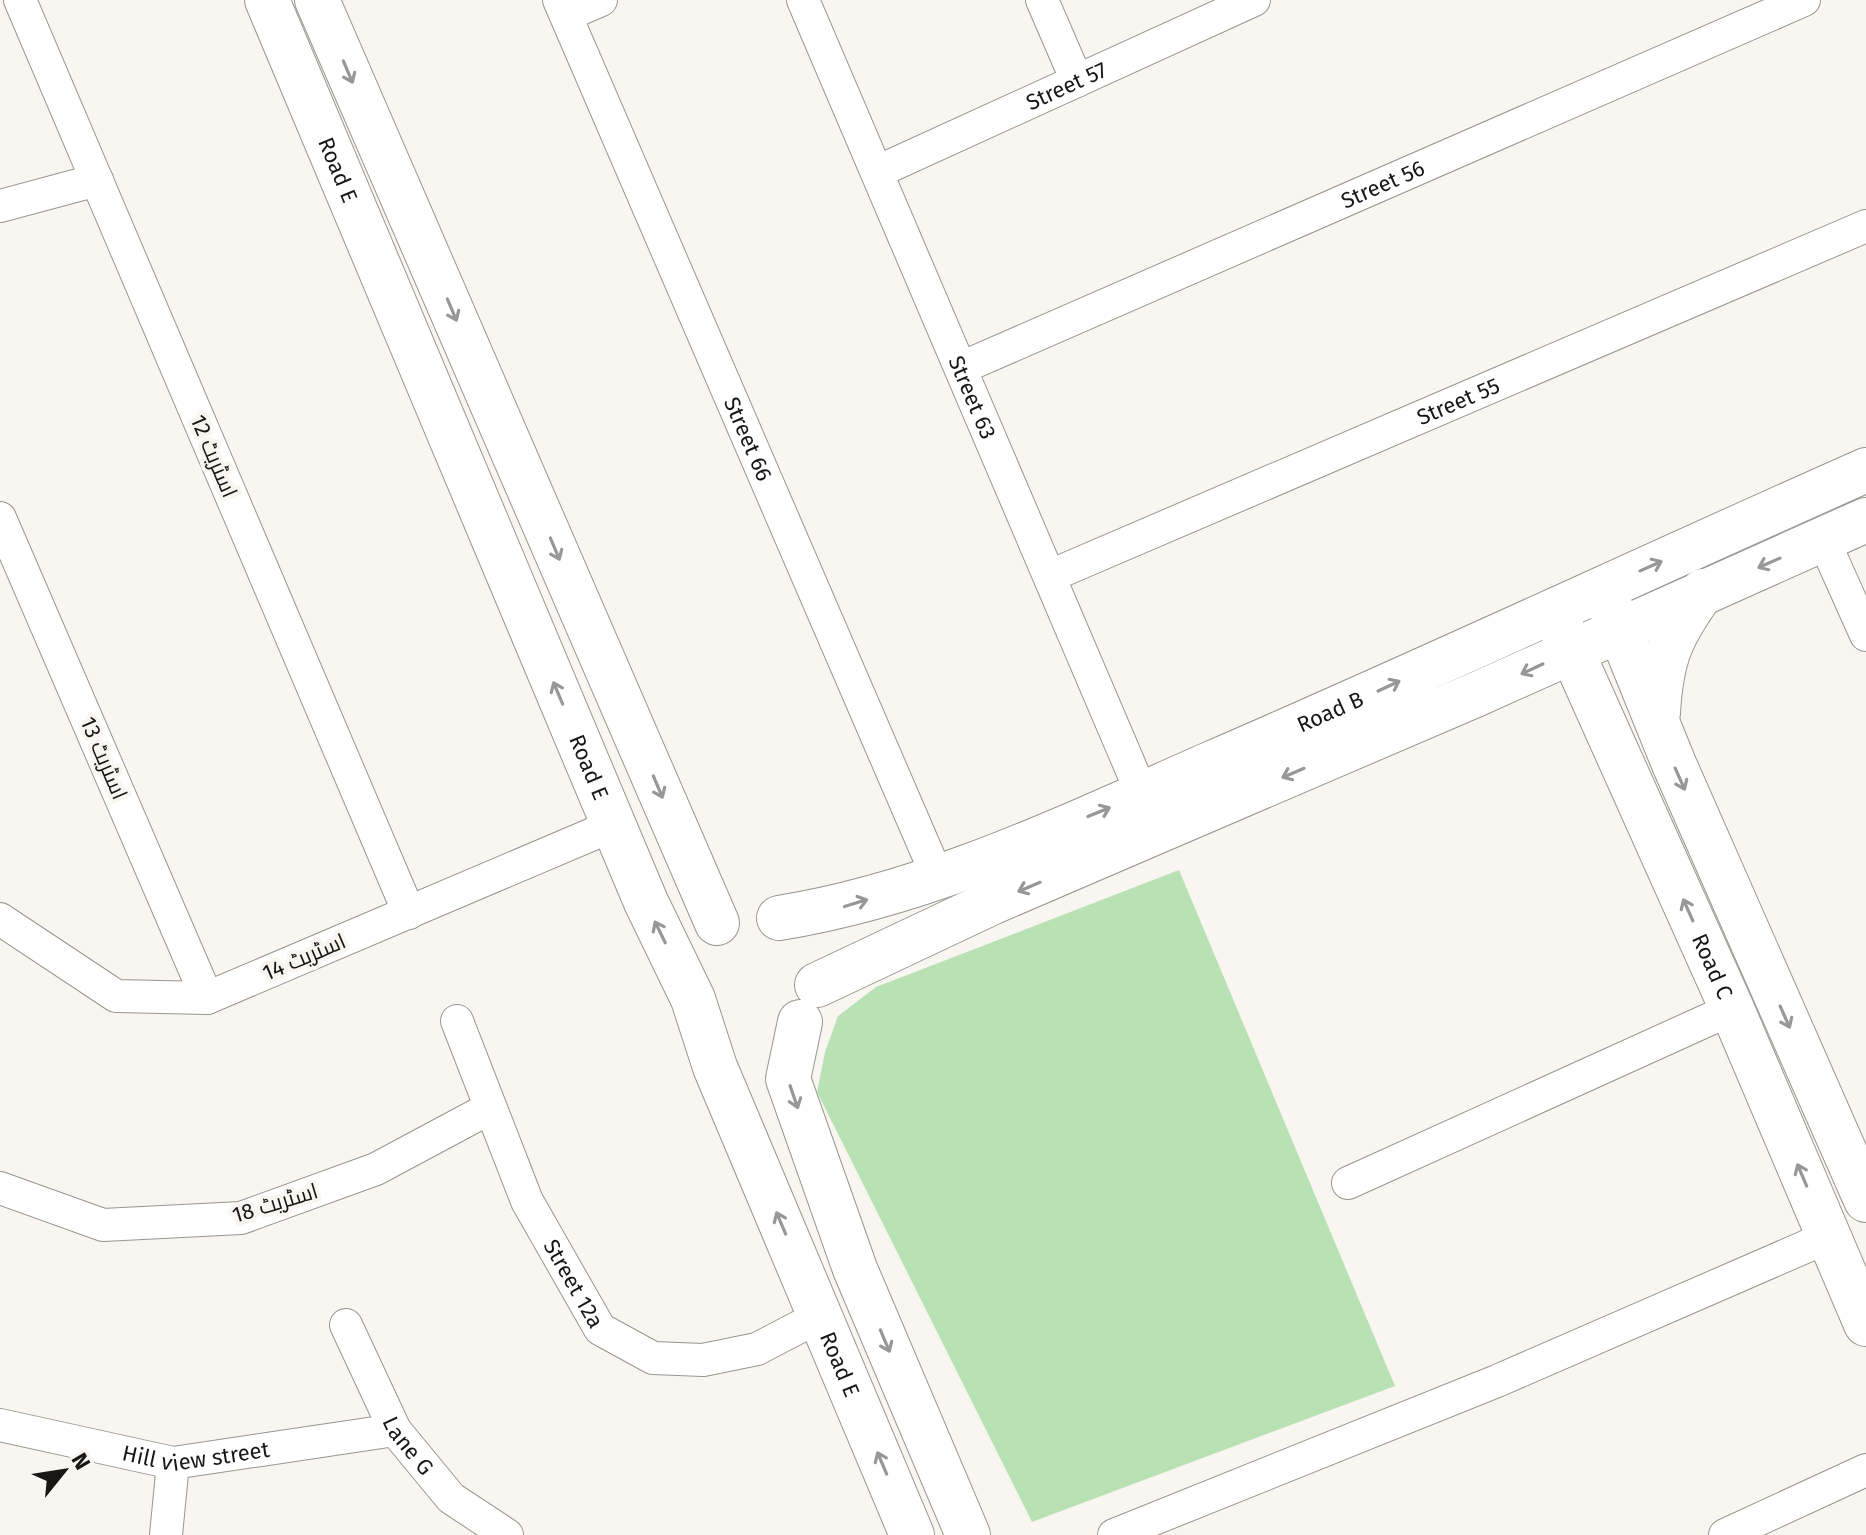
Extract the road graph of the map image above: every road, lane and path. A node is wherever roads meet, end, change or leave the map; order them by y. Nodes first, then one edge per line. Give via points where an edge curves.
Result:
1 (20, 0) edge
2 (267, 0) edge
3 (317, 0) edge
4 (601, 0) edge
5 (803, 0) edge
6 (1042, 0) edge
7 (1254, 0) edge
8 (1804, 0) edge
9 (562, 8) edge
10 (1077, 81) junction
11 (877, 172) junction
12 (97, 180) junction
13 (0, 206) edge
14 (1866, 226) edge
15 (961, 368) junction
16 (1866, 470) edge
17 (0, 518) edge
18 (1866, 520) edge
19 (1823, 539) junction
20 (1050, 576) junction
21 (1602, 588) junction
22 (1703, 591) junction
23 (1552, 610) junction
24 (1620, 628) junction
25 (1866, 635) edge
26 (1572, 650) junction
27 (1657, 724) junction
28 (1142, 794) junction
29 (614, 825) junction
30 (938, 878) junction
31 (409, 913) junction
32 (779, 918) junction
33 (0, 919) edge
34 (717, 923) junction
35 (207, 998) junction
36 (693, 999) junction
37 (808, 1003) junction
38 (1732, 1009) junction
39 (457, 1021) dead end
40 (490, 1108) junction
41 (1348, 1183) dead end
42 (0, 1188) edge
43 (1866, 1200) edge
44 (1828, 1237) junction
45 (820, 1316) junction
46 (1866, 1324) edge
47 (346, 1325) dead end
48 (0, 1425) edge
49 (395, 1430) junction
50 (173, 1463) junction
51 (1866, 1470) edge
52 (166, 1535) edge
53 (507, 1535) edge
54 (912, 1535) edge
55 (968, 1535) edge
56 (1114, 1535) edge
57 (1725, 1535) edge

1 - 12 street, اسٹریٹ 12
29 -> 2 street, Road E
3 -> 34 street
4 - 9 street
5 - 11 street, Street 63
6 - 10 street
7 - 10 street, Street 57
8 - 15 street, Street 56
9 - 30 street, Street 66
10 - 11 street, Street 57
11 - 15 street, Street 63
12 - 13 street
12 - 31 street, اسٹریٹ 12
14 - 20 street, Street 55
15 - 20 street, Street 63
21 -> 16 street, Road B
17 - 35 street, اسٹریٹ 13
18 - 19 street, Road B
19 -> 22 street, Road B
19 - 25 street
20 - 28 street, Street 63
21 - 23 street, Road B
21 - 24 street, Road C
22 - 24 street, Road B
22 - 27 street via 1664,653
23 - 26 street, Road C
28 -> 23 street, Road B
24 - 26 street, Road B
24 - 27 street, Road C
26 -> 37 street, Road B via 993,902
38 -> 26 street, Road C
27 -> 43 street, Road C
30 -> 28 street, Road B
29 - 31 street, اسٹریٹ 14
36 -> 29 street, Road E
32 -> 30 street, Road B via 841,908
31 - 35 street, اسٹریٹ 14
32 - 34 street via 758,912
32 - 37 street via 797,929 816,964
33 - 35 street, اسٹریٹ 14 via 116,996
34 - 36 street via 701,938 692,957
36 - 37 street via 720,1032 762,1041 782,1034
45 -> 36 street, Road E via 715,1067
37 -> 55 street via 788,1079 855,1269
38 - 41 street
44 -> 38 street, Road C
39 - 40 street, Street 12a
40 - 42 street, اسٹریٹ 18 via 376,1169 241,1218 103,1225
40 - 45 street, Street 12a via 527,1201 600,1329 653,1358 703,1360 757,1349
44 - 46 street, Road C
44 - 56 street via 1497,1381
54 -> 45 street, Road E
47 - 49 street, Lane G
48 - 50 street, Hill view street
49 - 50 street, Hill view street
49 - 53 street, Lane G via 451,1498
50 - 52 street
51 - 57 street

